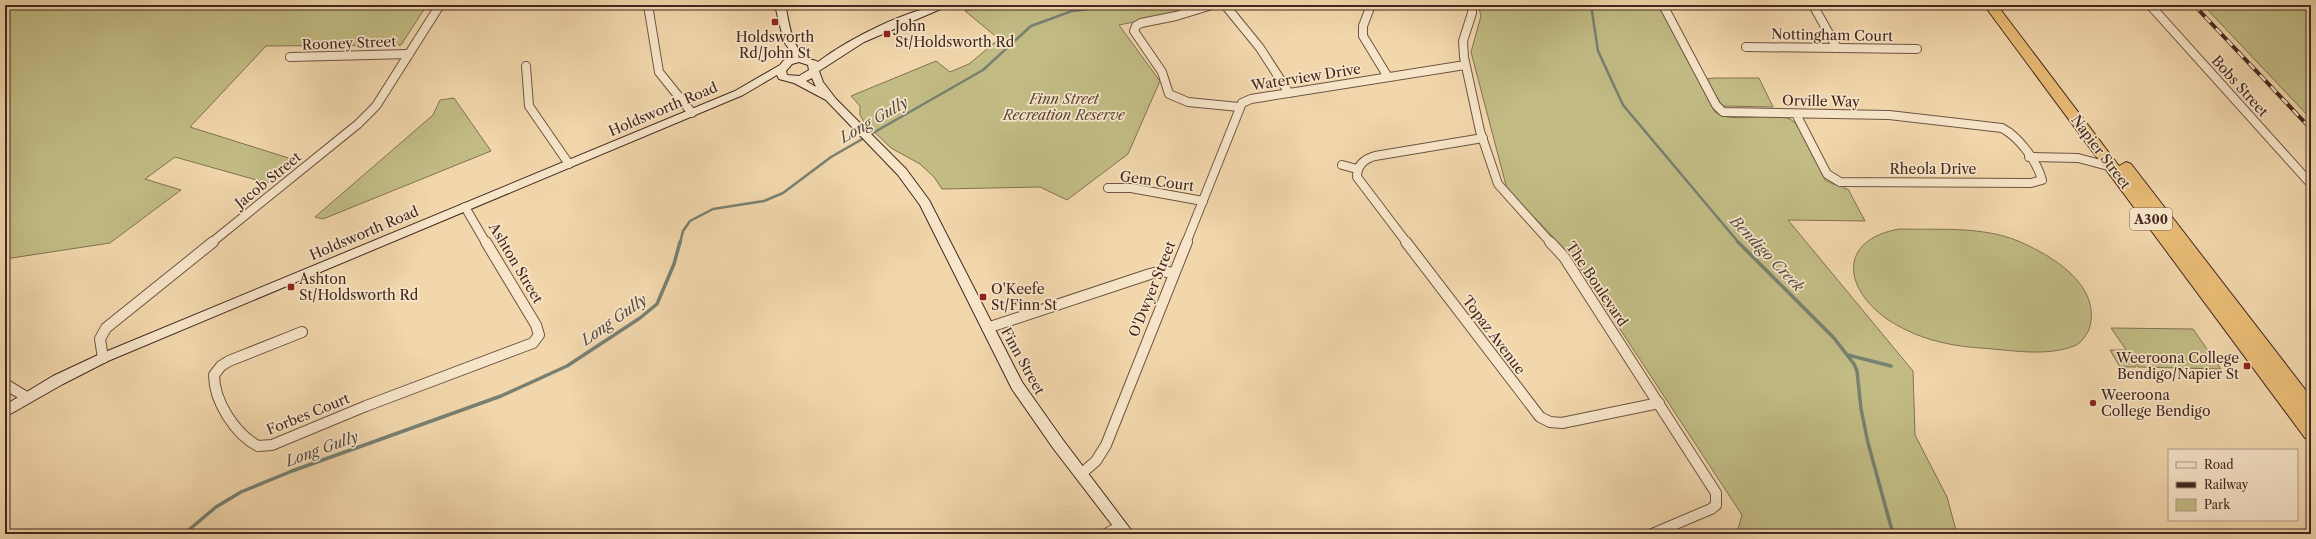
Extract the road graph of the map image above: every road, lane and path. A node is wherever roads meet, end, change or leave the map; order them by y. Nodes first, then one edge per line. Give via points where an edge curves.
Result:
1 (440, 5) edge
2 (648, 5) edge
3 (780, 5) edge
4 (945, 5) edge
5 (1212, 5) edge
6 (1225, 5) edge
7 (1371, 5) edge
8 (1472, 5) edge
9 (1663, 5) edge
10 (1812, 5) edge
11 (1990, 5) edge
12 (2003, 5) edge
13 (2150, 5) edge
14 (788, 41) junction
15 (860, 41) junction
16 (1746, 46) dead end
17 (1838, 48) junction
18 (1917, 48) dead end
19 (409, 54) junction
20 (290, 58) dead end
21 (805, 60) junction
22 (1465, 65) junction
23 (526, 66) dead end
24 (783, 67) junction
25 (815, 70) junction
26 (1388, 76) junction
27 (794, 80) junction
28 (739, 93) junction
29 (1289, 93) junction
30 (832, 101) junction
31 (1239, 107) junction
32 (692, 113) junction
33 (1796, 114) junction
34 (1483, 138) junction
35 (2098, 148) junction
36 (2029, 157) junction
37 (2068, 157) junction
38 (2116, 163) junction
39 (569, 164) junction
40 (1342, 165) dead end
41 (1358, 169) junction
42 (2311, 184) edge
43 (1108, 188) dead end
44 (1203, 201) junction
45 (465, 207) junction
46 (1173, 273) junction
47 (987, 328) junction
48 (302, 332) dead end
49 (539, 336) joint
50 (103, 358) junction
51 (5, 384) edge
52 (28, 398) junction
53 (1659, 403) junction
54 (2311, 410) edge
55 (5, 412) edge
56 (2311, 433) edge
57 (1081, 474) junction
58 (1124, 530) edge
59 (1106, 534) edge
60 (1652, 534) edge

1 - 19 street, Jacob Street
2 - 32 street via 659,72
3 - 14 main road
4 - 15 main road
5 - 31 street, Waterview Drive via 1141,23 1134,31 1165,77 1166,89 1170,95 1202,104
6 - 29 street via 1260,48
7 - 26 street via 1363,26 1363,36
8 - 22 street, The Boulevard via 1463,46
9 - 33 street, Orville Way via 1720,110 1731,114
10 - 17 street
11 - 35 highway, Napier Street / A300
12 - 38 highway, Napier Street / A300
13 - 42 street, Bobs Street
14 - 21 main road, Finn Street via 796,54
14 - 24 main road
15 - 21 main road
15 - 25 main road via 834,55
16 - 17 street, Nottingham Court
17 - 18 street, Nottingham Court
19 - 20 street, Rooney Street
19 - 50 street, Jacob Street via 376,106 358,124 106,328 100,339
21 - 24 main road, Holdsworth Road via 793,60
21 - 25 main road, Finn Street via 813,63
22 - 26 street, Waterview Drive
22 - 34 street, The Boulevard
23 - 39 street via 529,106
24 - 27 main road via 783,76
24 - 28 main road, Holdsworth Road
25 - 27 main road, Holdsworth Road via 808,77
25 - 30 main road, Finn Street via 818,82
26 - 29 street, Waterview Drive
27 - 28 main road, Holdsworth Road
27 - 30 main road, Finn Street
28 - 32 main road, Holdsworth Road
29 - 31 street, Waterview Drive via 1249,99
30 - 47 main road, Finn Street via 906,178 925,203
31 - 44 street, O'Dwyer Street
32 - 39 main road, Holdsworth Road
33 - 36 street, Orville Way via 1889,116 1997,127 2011,132
33 - 36 street, Rheola Drive via 1827,174 1840,182 2040,182 2041,175
34 - 41 street via 1375,156 1366,160
34 - 53 street, The Boulevard via 1501,190 1564,257
35 - 37 street via 2087,154
35 - 38 highway, Napier Street / A300
36 - 37 street
37 - 38 street
38 - 54 highway, Napier Street / A300
38 - 56 highway, Napier Street / A300 via 2142,208
39 - 45 main road, Holdsworth Road
40 - 41 street
41 - 53 street, Topaz Avenue via 1357,177 1361,184 1540,417 1550,422 1562,422
43 - 44 street, Gem Court via 1131,188
44 - 46 street, O'Dwyer Street
45 - 49 street, Ashton Street via 536,325
45 - 50 main road, Holdsworth Road
46 - 47 street via 1162,271 1150,274
46 - 57 street, O'Dwyer Street via 1106,445 1096,461
47 - 57 main road, Finn Street via 1017,385
48 - 49 street, Forbes Court via 229,361 214,375 225,412 252,442 260,447 522,349
50 - 52 main road, Holdsworth Road
51 - 52 street
52 - 55 main road, Holdsworth Road
53 - 60 street, The Boulevard via 1713,487 1716,505
57 - 58 main road, Finn Street
58 - 59 street

